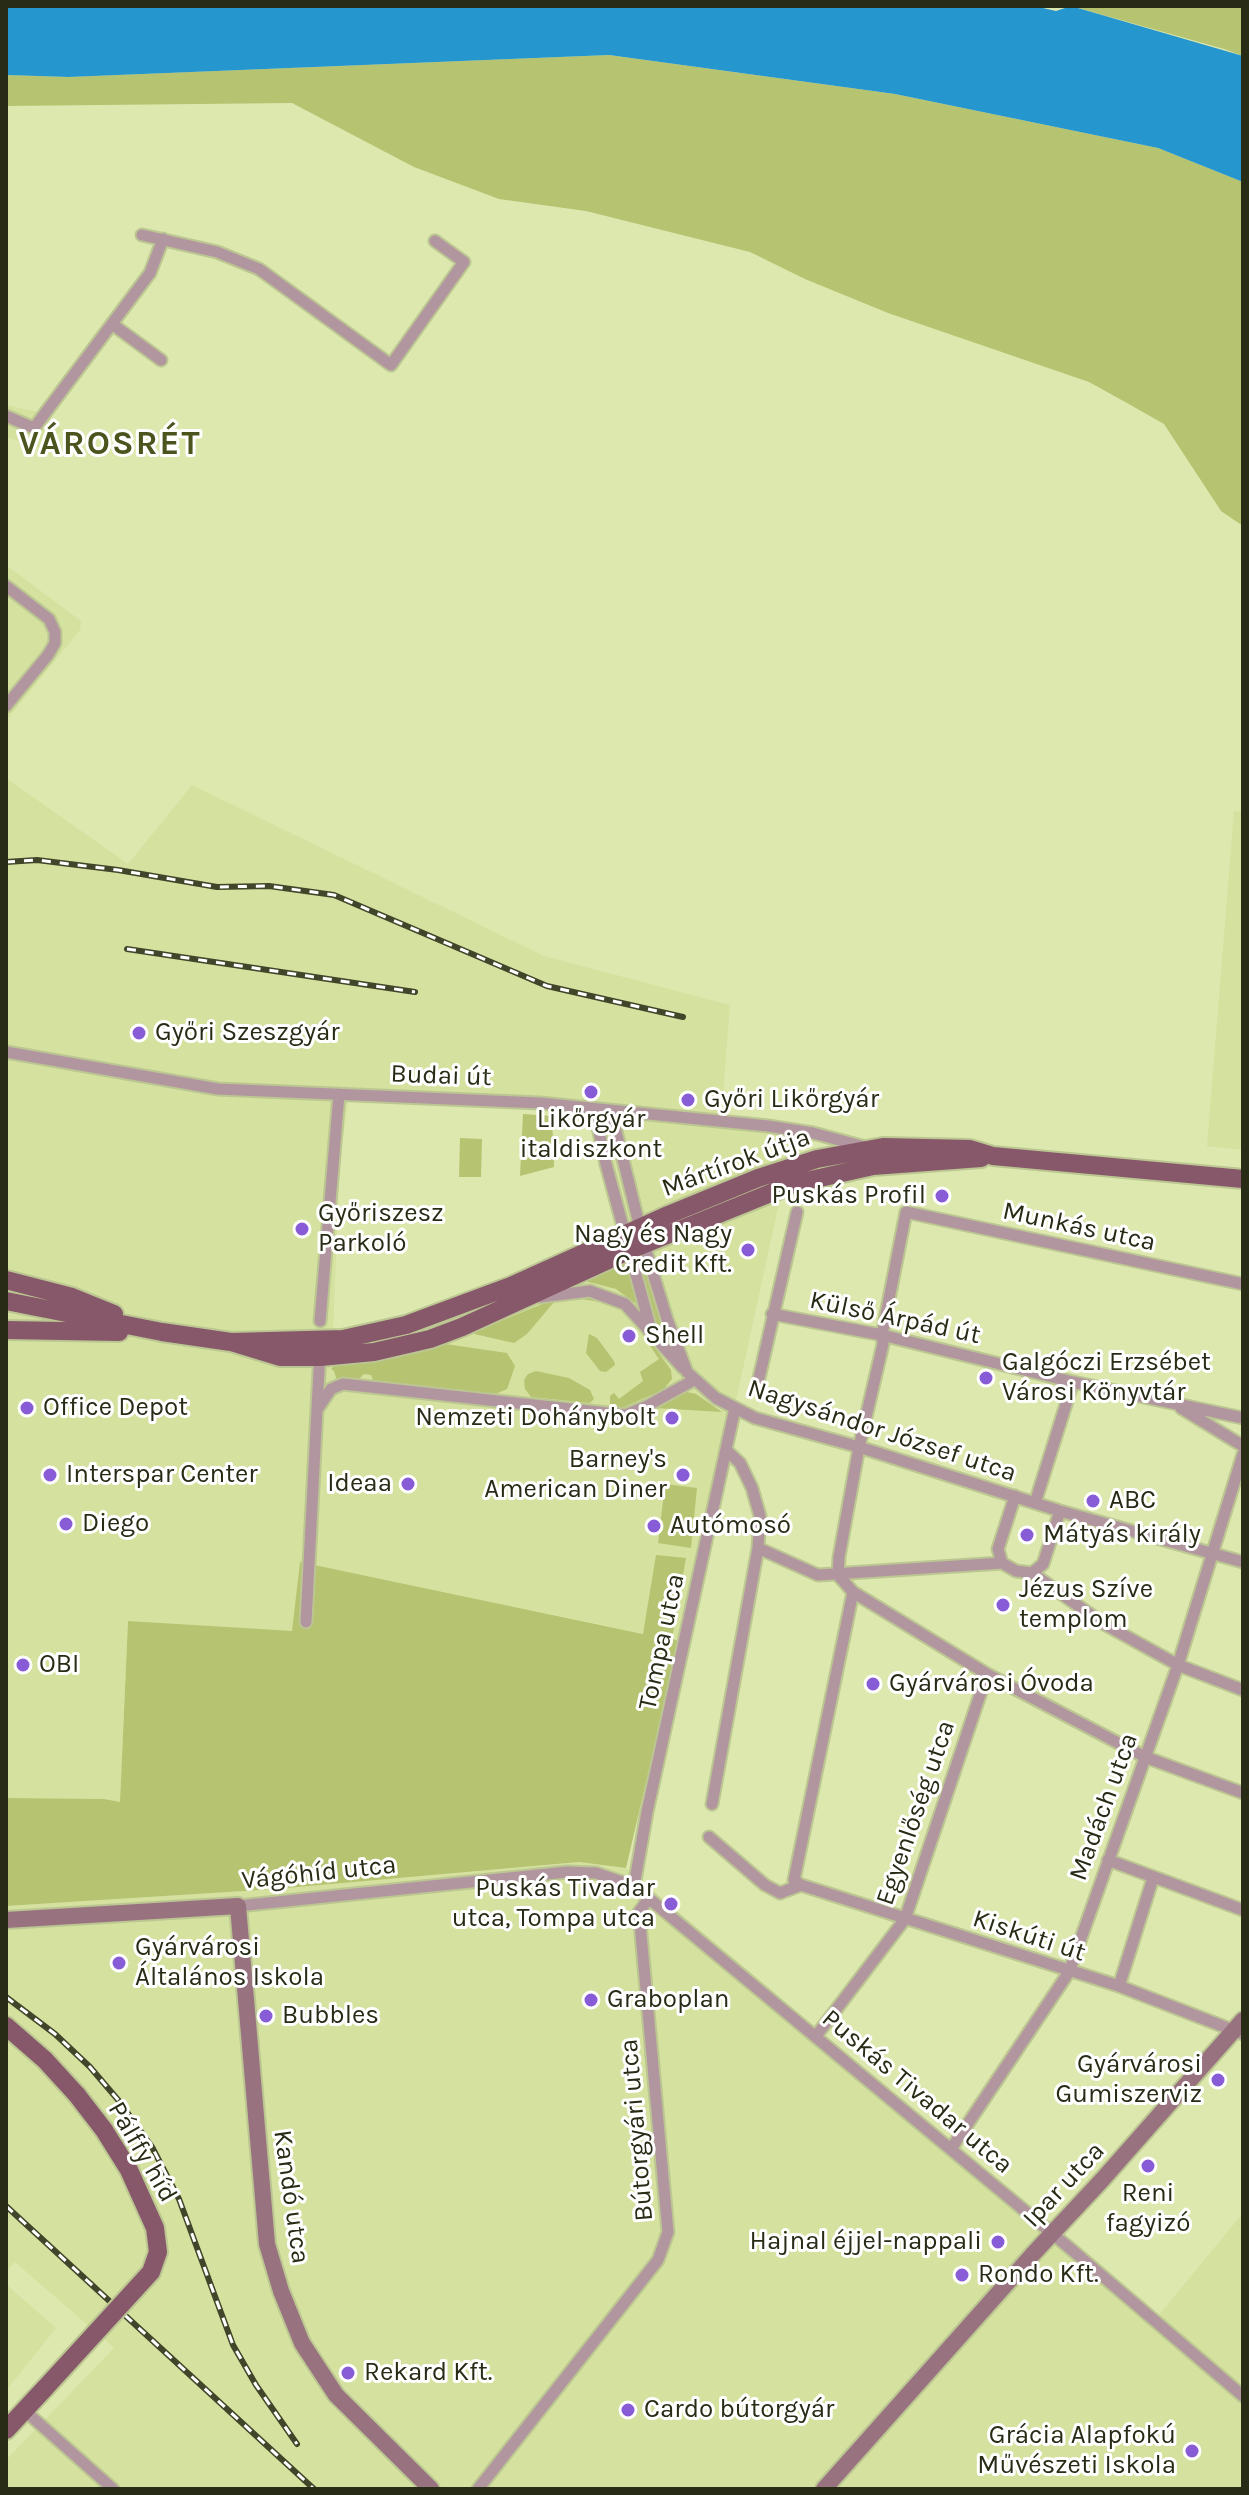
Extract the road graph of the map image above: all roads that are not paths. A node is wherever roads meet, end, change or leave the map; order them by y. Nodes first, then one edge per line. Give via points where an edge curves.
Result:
1 (142, 235) dead end
2 (163, 239) junction
3 (435, 241) dead end
4 (112, 324) junction
5 (161, 360) dead end
6 (6, 416) edge
7 (6, 586) edge
8 (6, 706) edge
9 (6, 1052) edge
10 (339, 1094) junction
11 (594, 1109) junction
12 (611, 1111) junction
13 (873, 1149) junction
14 (993, 1156) junction
15 (1243, 1179) edge
16 (797, 1212) dead end
17 (634, 1239) junction
18 (6, 1280) edge
19 (1243, 1284) edge
20 (6, 1301) edge
21 (516, 1301) junction
22 (772, 1314) junction
23 (320, 1321) dead end
24 (6, 1330) edge
25 (651, 1330) junction
26 (162, 1332) junction
27 (882, 1335) junction
28 (320, 1349) junction
29 (690, 1376) junction
30 (1073, 1382) junction
31 (757, 1387) dead end
32 (1174, 1403) junction
33 (735, 1408) junction
34 (317, 1410) junction
35 (1243, 1418) edge
36 (1243, 1446) edge
37 (859, 1447) junction
38 (726, 1450) junction
39 (1243, 1454) edge
40 (1015, 1496) junction
41 (1035, 1503) junction
42 (1060, 1511) junction
43 (758, 1548) junction
44 (1212, 1554) junction
45 (1243, 1562) edge
46 (1002, 1563) junction
47 (1032, 1573) junction
48 (838, 1575) junction
49 (853, 1592) junction
50 (306, 1622) dead end
51 (1178, 1665) junction
52 (987, 1674) junction
53 (1243, 1690) edge
54 (1145, 1757) junction
55 (1243, 1793) edge
56 (712, 1804) dead end
57 (709, 1837) dead end
58 (1108, 1860) junction
59 (1153, 1878) junction
60 (797, 1882) junction
61 (634, 1886) junction
62 (649, 1898) junction
63 (238, 1906) junction
64 (1243, 1910) edge
65 (905, 1919) junction
66 (6, 1920) edge
67 (1069, 1972) junction
68 (1119, 1986) junction
69 (6, 2026) edge
70 (1240, 2028) edge
71 (816, 2036) junction
72 (951, 2149) junction
73 (1052, 2234) junction
74 (1243, 2396) edge
75 (24, 2410) junction
76 (6, 2430) edge
77 (113, 2489) edge
78 (431, 2489) edge
79 (478, 2489) edge
80 (824, 2489) edge

1 - 2 street
2 - 3 street via 259,269 391,365 464,262
2 - 4 street via 150,273
4 - 5 street
4 - 6 street via 34,428
7 - 8 street via 49,619 55,632 55,643
9 - 10 street, Budai út via 218,1089
10 - 11 street, Budai út
10 - 23 street
11 - 12 street, Budai út
11 - 17 street
12 - 13 street, Budai út via 813,1133
12 - 17 street
13 - 14 main road, Mártírok útja via 922,1146
13 - 17 main road, Mártírok útja via 758,1178
14 - 15 main road, Mártírok útja
14 - 17 main road, Mártírok útja via 820,1176
16 - 22 street
17 - 21 main road
17 - 25 street
17 - 28 main road via 424,1319
17 - 29 street
18 - 26 main road via 72,1297
19 - 27 street, Munkás utca via 906,1212
20 - 26 main road
21 - 25 street via 590,1291 625,1304
21 - 28 main road via 430,1339 374,1352
22 - 27 street, Külső Árpád út
22 - 31 street
24 - 26 main road
25 - 29 street, Nagysándor József utca
26 - 28 main road
27 - 30 street, Külső Árpád út
27 - 37 street
28 - 34 street
29 - 33 street, Nagysándor József utca
29 - 34 street via 625,1415 351,1385 331,1389
30 - 32 street, Külső Árpád út
30 - 41 street
32 - 35 street, Külső Árpád út
32 - 36 street
33 - 37 street, Nagysándor József utca
33 - 38 street, Tompa utca
34 - 50 street
37 - 40 street, Nagysándor József utca
37 - 48 street
38 - 43 street via 740,1463 752,1488 760,1516
38 - 61 street, Tompa utca
39 - 44 street, Madách utca
40 - 41 street, Nagysándor József utca
40 - 46 street via 998,1549
41 - 42 street, Nagysándor József utca
42 - 44 street, Nagysándor József utca
42 - 47 street via 1043,1564
43 - 48 street via 818,1575
43 - 56 street
44 - 45 street, Nagysándor József utca
44 - 51 street, Madách utca
46 - 47 street
46 - 48 street
47 - 51 street via 1104,1624
48 - 49 street
49 - 52 street
49 - 60 street
51 - 53 street
51 - 54 street, Madách utca
52 - 54 street
52 - 65 street, Egyenlőség utca
54 - 55 street
54 - 58 street, Madách utca
57 - 60 street, Kiskúti út via 780,1893
58 - 59 street
58 - 67 street, Madách utca
59 - 64 street
59 - 68 street
60 - 65 street, Kiskúti út
61 - 62 street, Puskás Tivadar utca
61 - 63 street, Vágóhíd utca via 596,1873 567,1872
62 - 71 street, Puskás Tivadar utca
62 - 79 street, Bútorgyári utca via 639,1912 668,2232 658,2260
63 - 66 street, Vágóhíd utca
63 - 78 street, Kandó utca via 267,2244 281,2291 302,2343 336,2395
65 - 67 street, Kiskúti út
65 - 71 street, Egyenlőség utca
67 - 68 street, Kiskúti út
67 - 72 street, Madách utca
68 - 70 street, Kiskúti út
69 - 75 main road, Pálffy híd, bridge via 45,2060 104,2130 155,2228 158,2252 151,2272
70 - 73 street, Ipar utca
71 - 72 street, Puskás Tivadar utca
72 - 73 street, Puskás Tivadar utca
73 - 74 street, Puskás Tivadar utca
73 - 80 street, Ipar utca
75 - 76 main road, Pálffy híd
75 - 77 street

